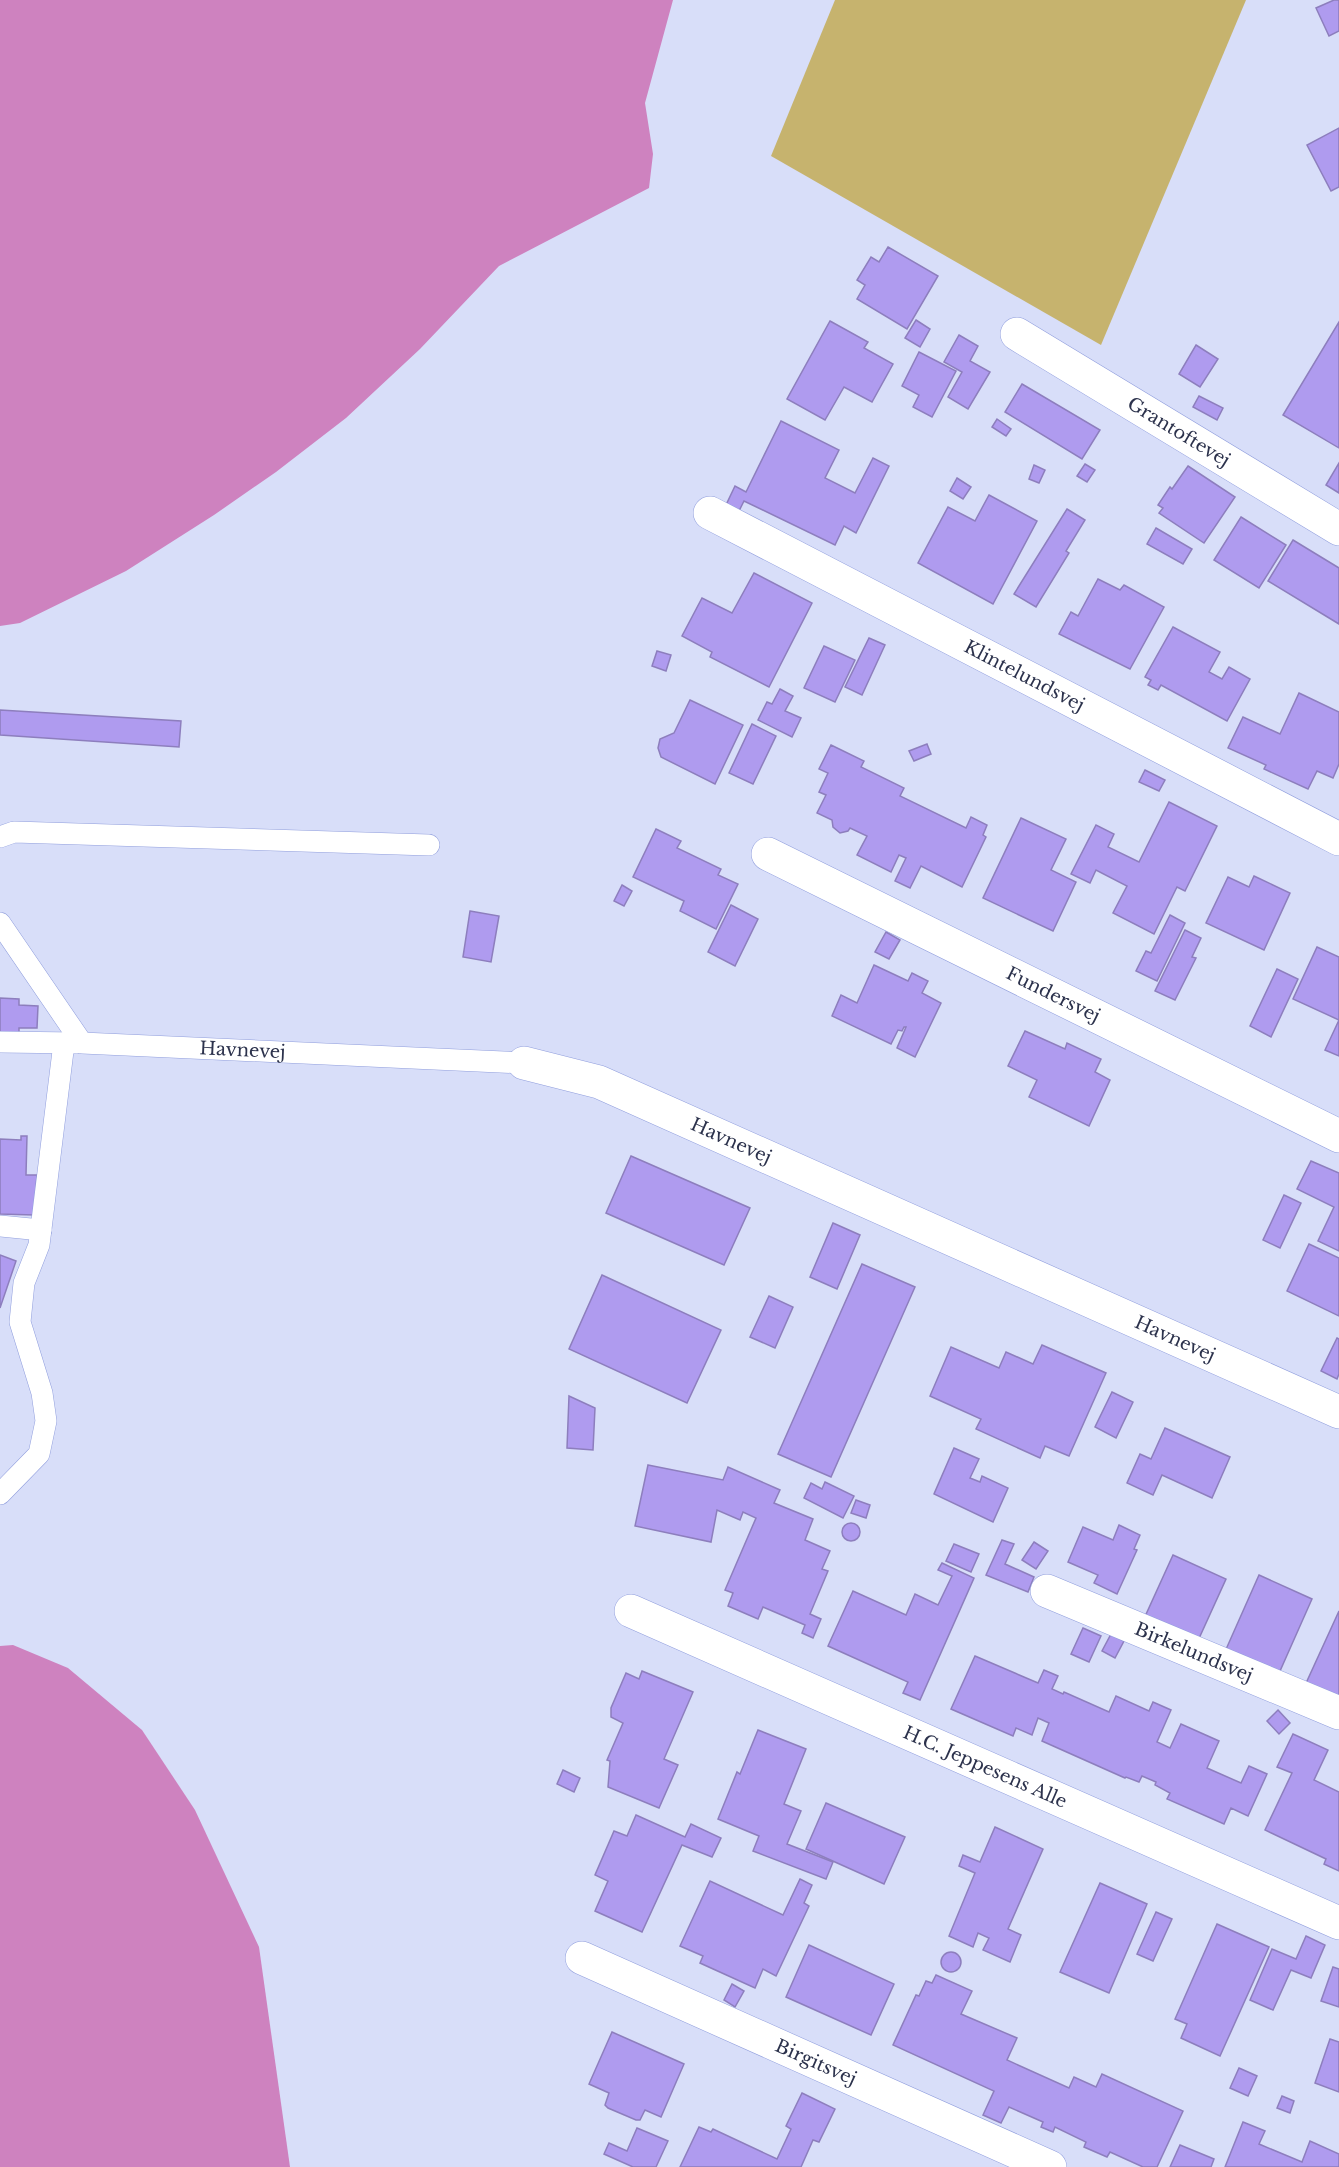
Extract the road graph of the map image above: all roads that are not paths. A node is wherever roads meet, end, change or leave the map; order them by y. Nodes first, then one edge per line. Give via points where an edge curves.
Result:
1 (1017, 334) dead end
2 (710, 513) dead end
3 (1339, 529) edge
4 (0, 837) edge
5 (1339, 839) edge
6 (429, 845) dead end
7 (768, 854) dead end
8 (0, 923) edge
9 (0, 1042) edge
10 (73, 1043) junction
11 (524, 1063) joint
12 (1339, 1136) edge
13 (0, 1226) edge
14 (41, 1230) junction
15 (1339, 1412) edge
16 (0, 1494) edge
17 (1047, 1591) dead end
18 (631, 1611) dead end
19 (1339, 1713) edge
20 (1339, 1923) edge
21 (582, 1958) dead end
22 (1050, 2167) edge

1 - 3 street, Grantoftevej
2 - 5 street, Klintelundsvej
4 - 6 lane via 14,832
7 - 12 street, Fundersvej
8 - 10 lane
9 - 10 lane, Havnevej
10 - 11 lane, Havnevej
10 - 14 lane
11 - 15 street, Havnevej via 599,1082
13 - 14 lane
14 - 16 lane via 24,1283 20,1322 42,1393 46,1421 39,1454
17 - 19 street, Birkelundsvej
18 - 20 street, H.C. Jeppesens Alle
21 - 22 street, Birgitsvej

